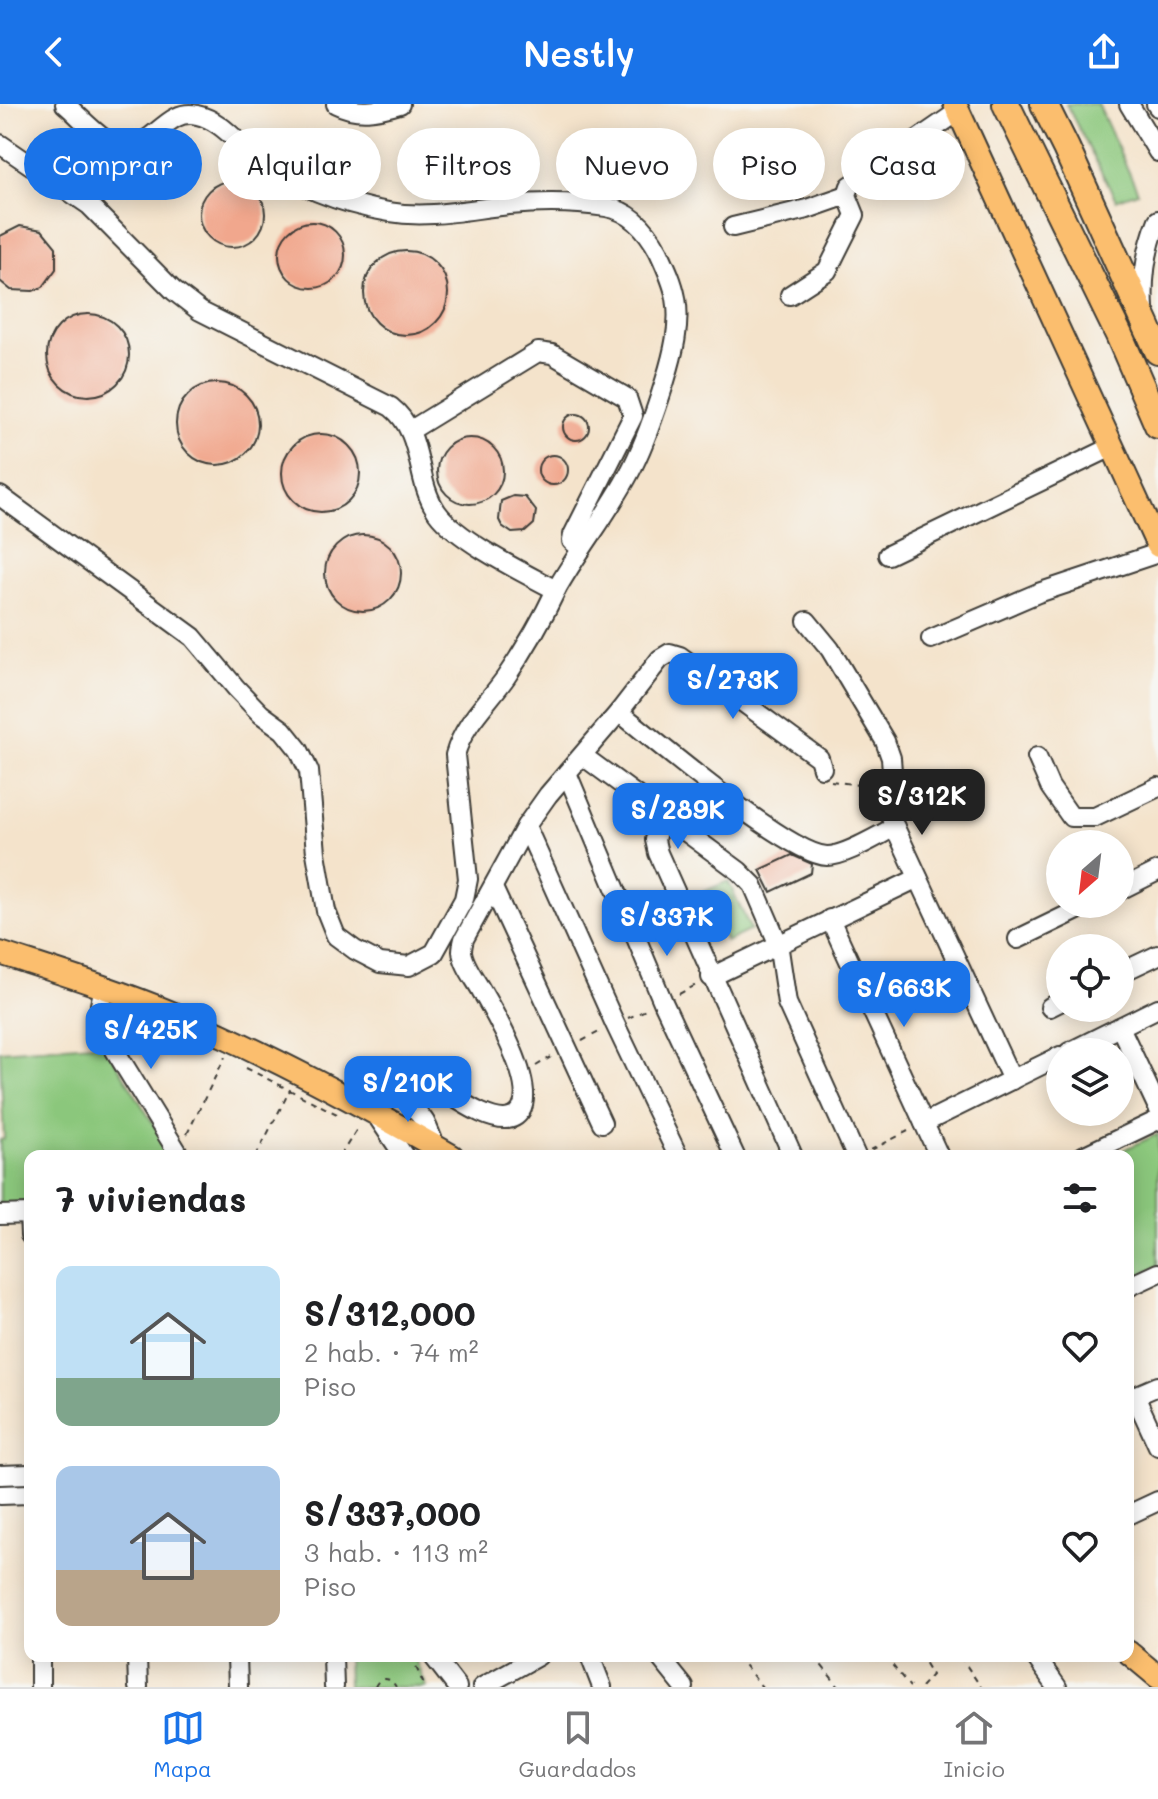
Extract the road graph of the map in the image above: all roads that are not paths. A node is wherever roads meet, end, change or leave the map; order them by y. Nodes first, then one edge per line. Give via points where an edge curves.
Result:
1 (65, 104) edge
2 (336, 104) edge
3 (400, 104) edge
4 (1006, 104) edge
5 (1044, 104) edge
6 (1129, 104) edge
7 (957, 108) edge
8 (929, 128) edge
9 (0, 144) edge
10 (1158, 152) edge
11 (841, 197) edge
12 (849, 200) edge
13 (1158, 220) edge
14 (733, 227) dead end
15 (790, 295) dead end
16 (1146, 323) junction
17 (1158, 351) edge
18 (1158, 425) edge
19 (411, 430) junction
20 (1112, 447) junction
21 (0, 496) edge
22 (1158, 546) edge
23 (581, 549) junction
24 (1158, 553) edge
25 (888, 555) dead end
26 (556, 590) junction
27 (807, 621) dead end
28 (931, 639) dead end
29 (619, 712) junction
30 (583, 756) junction
31 (1037, 757) dead end
32 (567, 773) junction
33 (825, 774) road end
34 (1158, 787) edge
35 (661, 813) junction
36 (526, 826) junction
37 (895, 827) junction
38 (1158, 871) edge
39 (918, 878) junction
40 (1134, 883) edge
41 (493, 888) junction
42 (1061, 918) edge
43 (830, 919) junction
44 (1018, 939) dead end
45 (778, 943) junction
46 (0, 953) edge
47 (1158, 955) edge
48 (1134, 966) edge
49 (711, 977) junction
50 (104, 987) junction
51 (1158, 1008) edge
52 (1120, 1027) junction
53 (1098, 1038) edge
54 (1046, 1063) edge
55 (1012, 1080) junction
56 (1158, 1108) edge
57 (379, 1119) junction
58 (1158, 1120) edge
59 (602, 1123) dead end
60 (924, 1123) junction
61 (177, 1150) edge
62 (400, 1150) edge
63 (442, 1150) edge
64 (443, 1150) edge
65 (675, 1150) edge
66 (732, 1150) edge
67 (790, 1150) edge
68 (862, 1150) edge
69 (936, 1150) edge
70 (1096, 1150) edge
71 (24, 1214) edge
72 (0, 1215) edge
73 (1158, 1273) edge
74 (1134, 1284) edge
75 (1158, 1386) edge
76 (1134, 1396) edge
77 (1134, 1402) edge
78 (1158, 1446) edge
79 (24, 1474) edge
80 (0, 1475) edge
81 (24, 1494) edge
82 (0, 1495) edge
83 (1158, 1501) edge
84 (1134, 1512) edge
85 (1134, 1657) edge
86 (40, 1662) edge
87 (137, 1662) edge
88 (237, 1662) edge
89 (333, 1662) edge
90 (438, 1662) edge
91 (527, 1662) edge
92 (592, 1662) edge
93 (664, 1662) edge
94 (1039, 1662) edge
95 (1158, 1677) edge
96 (40, 1687) edge
97 (122, 1687) edge
98 (138, 1687) edge
99 (238, 1687) edge
100 (334, 1687) edge
101 (457, 1687) edge
102 (482, 1687) edge
103 (602, 1687) edge
104 (684, 1687) edge
105 (1057, 1687) edge

1 - 23 street via 106,140 132,147 178,116 201,116 289,178 333,199 389,212 426,216 572,202 611,207 637,221 668,271 677,298 677,329 651,426 632,469
2 - 3 street via 364,112
4 - 18 highway
5 - 16 highway
6 - 10 street
7 - 8 street
7 - 20 main road
9 - 19 street via 89,205 200,311 391,407
11 - 14 street
12 - 15 street via 855,215 827,271
13 - 16 street via 1142,280
16 - 17 highway
19 - 23 street via 538,352 552,354 627,398 633,416 573,535
19 - 26 street via 437,512 458,532
20 - 22 main road
20 - 25 street
21 - 26 street via 193,637 261,714 283,730 309,771 316,853 336,936 380,963 409,966 434,953 464,899 468,879 455,755 458,741 504,679
23 - 26 street
24 - 28 street via 1038,593
27 - 37 street via 830,649 885,741 892,771 887,796
29 - 30 street
29 - 33 street via 660,659 670,653 680,656 819,758
29 - 37 street via 801,849 838,854
30 - 32 street
30 - 35 street
31 - 34 street via 1071,817 1095,817
32 - 36 street
32 - 66 street
35 - 45 street via 753,885
35 - 49 street via 658,853
36 - 41 street
36 - 65 street
37 - 39 street
38 - 40 street
39 - 43 street
39 - 55 street
41 - 59 street
41 - 64 street via 462,952 521,1074 524,1100 512,1119 499,1120 482,1115 420,1074 404,1075 401,1090
42 - 44 street
43 - 45 street
43 - 60 street
45 - 49 street
45 - 68 street via 787,1003
46 - 50 main road
47 - 48 street
49 - 67 street
50 - 57 main road via 261,1053
50 - 61 street via 100,1026
51 - 52 street
52 - 53 street
52 - 56 street
54 - 55 street
55 - 60 street
57 - 62 street
57 - 63 main road
58 - 70 street
60 - 69 street
71 - 72 street
73 - 74 street
75 - 76 street
77 - 78 street
79 - 80 street
81 - 82 street
83 - 84 street
85 - 95 main road
86 - 96 street
87 - 98 street
88 - 99 street
89 - 100 street
90 - 101 street
91 - 102 street
92 - 103 street
93 - 104 street
94 - 105 street
97 - 98 street

